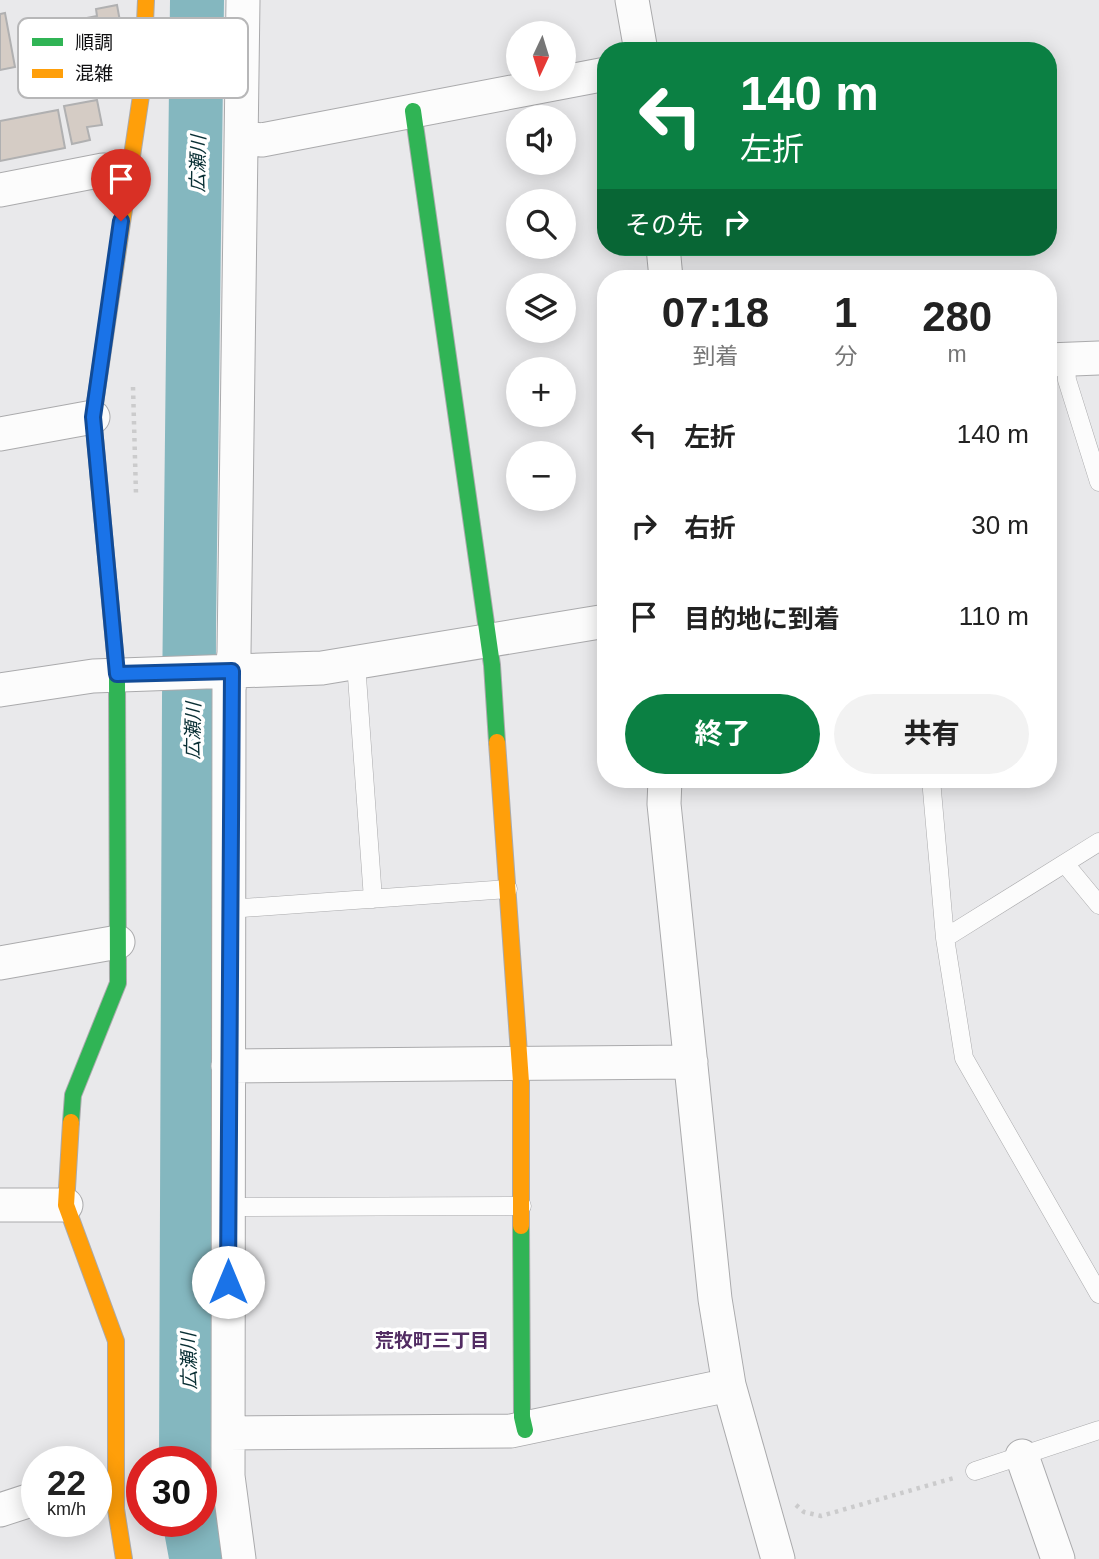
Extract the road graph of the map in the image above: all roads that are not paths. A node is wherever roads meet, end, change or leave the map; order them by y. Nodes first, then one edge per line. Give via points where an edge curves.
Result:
1 (146, 0) edge
2 (243, 0) edge
3 (632, 0) edge
4 (145, 18) edge
5 (243, 18) edge
6 (639, 42) edge
7 (597, 76) edge
8 (140, 98) edge
9 (243, 98) edge
10 (413, 111) junction
11 (243, 138) junction
12 (128, 173) junction
13 (0, 190) edge
14 (1057, 358) edge
15 (1099, 358) edge
16 (93, 417) junction
17 (0, 434) edge
18 (1099, 482) edge
19 (597, 623) edge
20 (488, 641) junction
21 (356, 663) junction
22 (227, 672) junction
23 (117, 674) junction
24 (0, 690) edge
25 (664, 788) edge
26 (932, 788) edge
27 (1099, 842) edge
28 (1066, 865) junction
29 (508, 889) junction
30 (373, 899) junction
31 (1099, 905) edge
32 (229, 909) junction
33 (945, 938) junction
34 (118, 942) junction
35 (0, 962) edge
36 (691, 1062) junction
37 (520, 1064) junction
38 (228, 1066) junction
39 (0, 1205) edge
40 (66, 1205) junction
41 (522, 1206) junction
42 (228, 1207) junction
43 (1099, 1294) edge
44 (729, 1385) junction
45 (525, 1430) junction
46 (1099, 1430) edge
47 (229, 1433) junction
48 (108, 1446) edge
49 (1022, 1456) junction
50 (975, 1471) road end
51 (21, 1503) edge
52 (112, 1504) edge
53 (0, 1510) edge
54 (124, 1559) edge
55 (239, 1559) edge
56 (778, 1559) edge
57 (1058, 1559) edge

1 - 4 street
2 - 5 street
3 - 6 street
7 - 10 street
8 - 12 street
9 - 11 street
10 - 11 street via 262,140
10 - 20 street
11 - 22 street
12 - 13 street via 103,170
12 - 16 street
14 - 15 street
14 - 18 lane
16 - 17 street
16 - 23 street
19 - 20 street
20 - 21 street
20 - 29 street
21 - 22 street
21 - 30 lane
22 - 23 street
22 - 32 street
23 - 24 street
23 - 34 street
25 - 36 street
26 - 33 lane
27 - 28 lane
28 - 31 lane
28 - 33 lane
29 - 30 lane
29 - 37 street
30 - 32 lane
32 - 38 street
33 - 43 lane via 964,1058
34 - 35 street
34 - 40 street via 115,996 73,1096
36 - 37 street
36 - 44 street via 706,1230
37 - 38 street
37 - 41 street
38 - 42 street
39 - 40 street
40 - 48 street via 116,1341
41 - 42 lane
41 - 45 street
42 - 47 street
44 - 45 street
44 - 56 street
45 - 47 street
46 - 49 lane
47 - 55 street via 230,1508
49 - 50 lane
49 - 57 street
51 - 53 street
52 - 54 street

